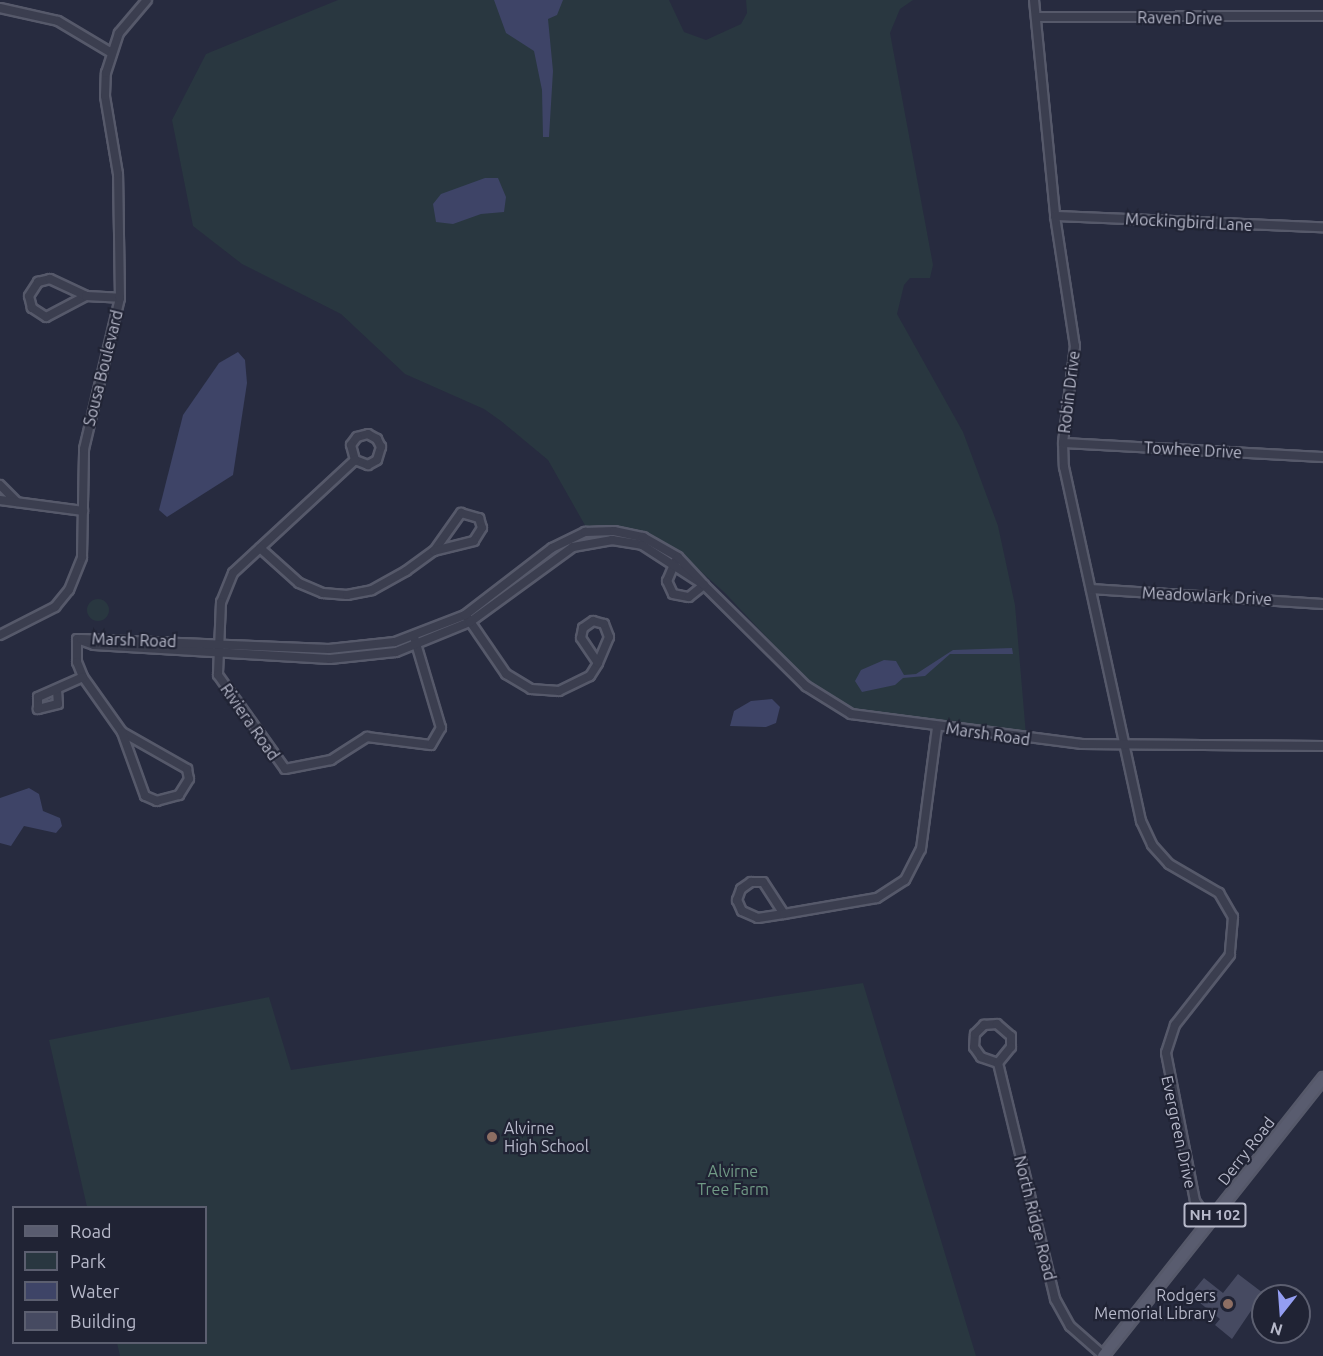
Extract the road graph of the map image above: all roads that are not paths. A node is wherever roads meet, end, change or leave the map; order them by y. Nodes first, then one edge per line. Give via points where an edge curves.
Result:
1 (147, 0) edge
2 (1034, 0) edge
3 (0, 8) edge
4 (1323, 16) edge
5 (1036, 17) junction
6 (110, 52) junction
7 (1055, 216) junction
8 (1323, 227) edge
9 (86, 296) junction
10 (120, 298) junction
11 (1063, 443) junction
12 (1323, 457) edge
13 (355, 460) dead end
14 (0, 485) edge
15 (0, 500) edge
16 (17, 502) junction
17 (83, 511) junction
18 (260, 548) junction
19 (434, 550) junction
20 (675, 561) junction
21 (704, 585) junction
22 (1091, 589) junction
23 (1323, 604) edge
24 (468, 618) junction
25 (0, 635) edge
26 (414, 637) junction
27 (418, 647) junction
28 (218, 648) junction
29 (598, 663) junction
30 (84, 676) junction
31 (57, 690) dead end
32 (937, 727) junction
33 (122, 732) junction
34 (1124, 743) junction
35 (1323, 746) edge
36 (784, 914) junction
37 (998, 1063) junction
38 (1323, 1078) edge
39 (1210, 1222) junction
40 (1103, 1356) edge

1 - 6 street, Sousa Boulevard via 128,18
2 - 5 street, Robin Drive
3 - 6 street via 58,21
4 - 5 street, Raven Drive
5 - 7 street, Robin Drive
6 - 10 street, Sousa Boulevard via 105,96 118,174
7 - 8 street, Mockingbird Lane
7 - 11 street, Robin Drive via 1075,346
9 - 9 street via 50,279 38,282 29,296 32,308 46,317
9 - 10 street
10 - 17 street, Sousa Boulevard via 84,449
11 - 12 street, Towhee Drive
11 - 22 street, Robin Drive
13 - 18 street
14 - 16 street
15 - 16 street
16 - 17 street
17 - 25 street, Sousa Boulevard via 82,557 69,590 44,615
18 - 19 street via 299,583 335,595 372,590
18 - 28 street via 227,583 220,602
19 - 19 street via 474,541 480,533 479,518 466,512 456,515
20 - 21 street, Marsh Road
20 - 21 street via 667,585 673,594 689,597
20 - 24 street, Marsh Road via 642,545 586,542 558,556
21 - 32 street, Marsh Road via 830,705 851,714
22 - 23 street, Meadowlark Drive
22 - 34 street, Robin Drive
24 - 26 street, Marsh Road
24 - 27 street, Marsh Road
24 - 29 street via 506,674 531,690 552,692 573,687 590,676
26 - 27 street, Riviera Road
26 - 28 street, Marsh Road via 349,649
27 - 28 street, Marsh Road via 330,659
27 - 28 street, Riviera Road via 440,718 441,734 435,743 424,746 367,737 337,758 295,770 274,760 222,684
28 - 30 street, Marsh Road via 94,645 77,639 77,662
29 - 29 street via 609,634 604,624 593,621 583,628 581,638
30 - 31 street
30 - 33 street
32 - 34 street, Marsh Road via 1036,740
32 - 36 street via 921,849 905,880 877,898
33 - 33 street via 185,766 189,779 179,795 157,801 146,796
34 - 35 street, Marsh Road
34 - 39 street, Evergreen Drive via 1142,821 1152,845 1169,864 1219,893 1233,917 1230,955 1175,1025 1166,1053 1192,1191
36 - 36 street via 746,915 737,900 741,889 751,882 763,882
37 - 37 street via 1011,1047 1011,1036 997,1024 984,1025 975,1034 974,1047 981,1057
37 - 40 street, North Ridge Road via 1055,1299 1070,1326
38 - 39 main road, Derry Road / NH 102
39 - 40 main road, Derry Road / NH 102

